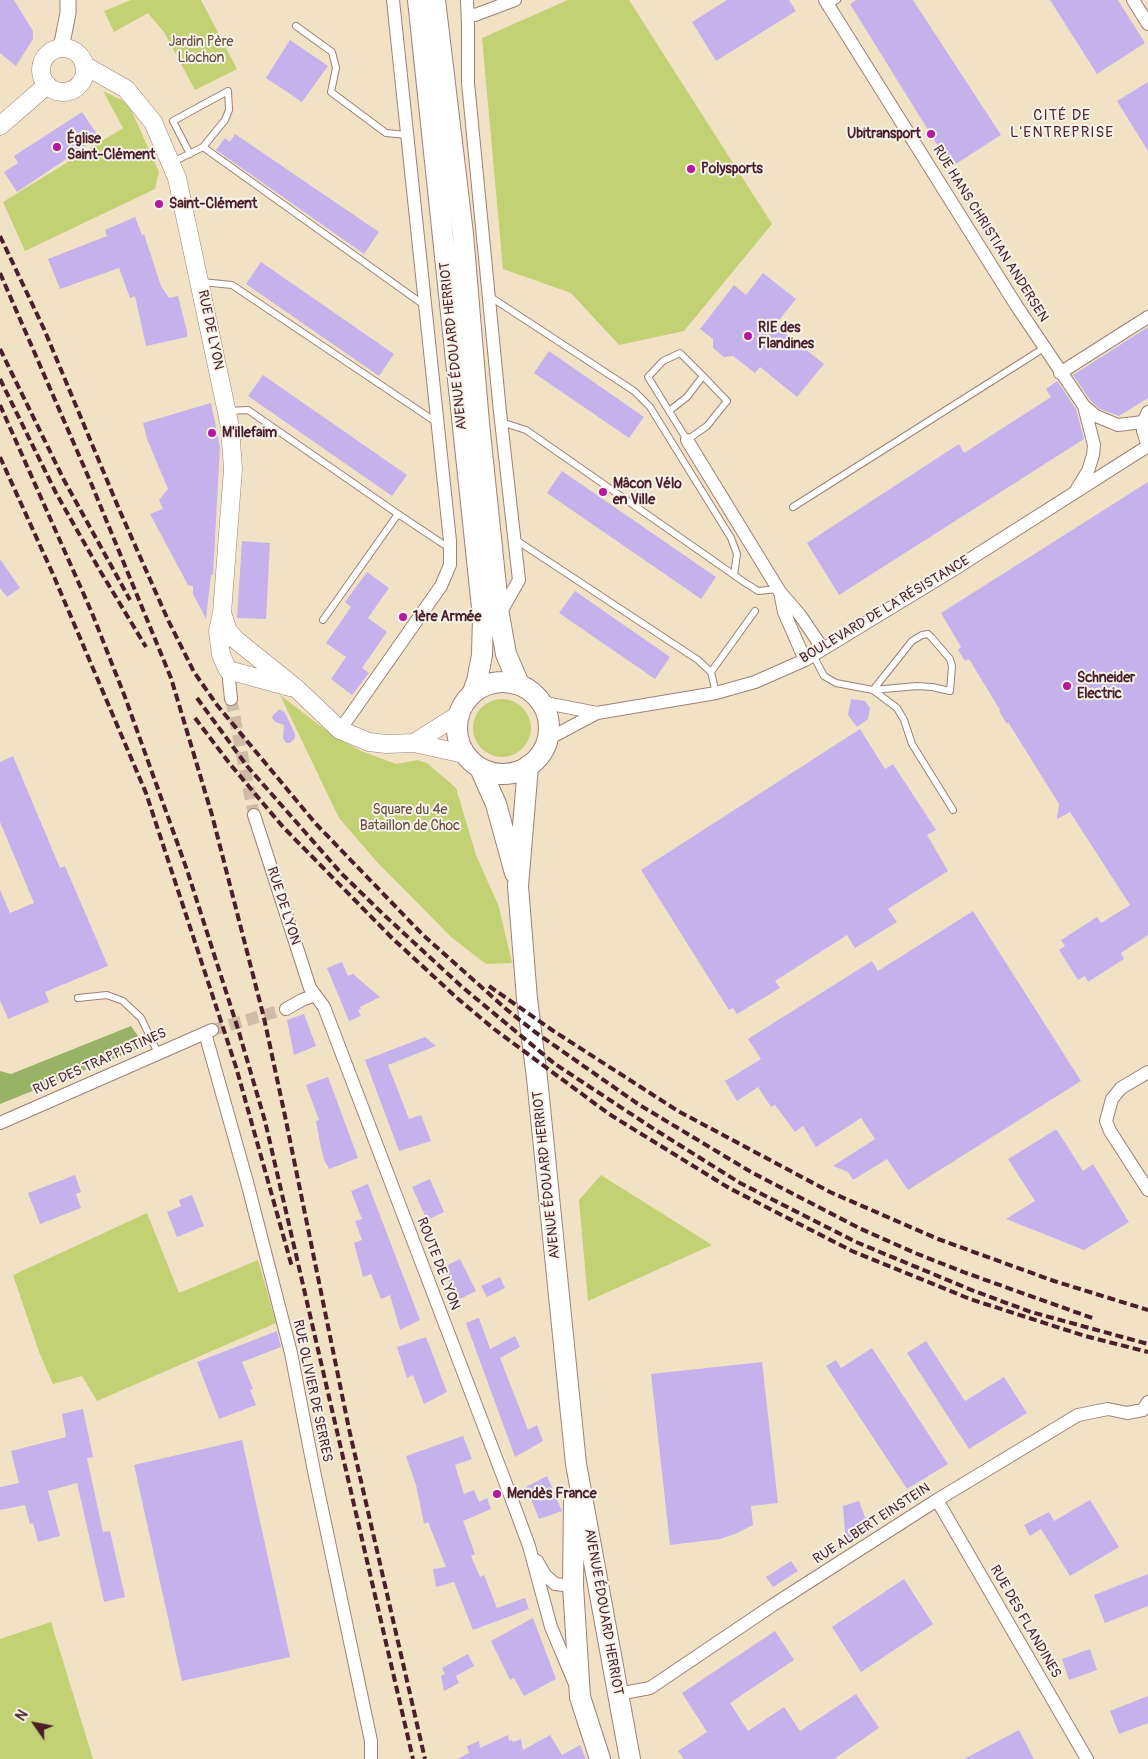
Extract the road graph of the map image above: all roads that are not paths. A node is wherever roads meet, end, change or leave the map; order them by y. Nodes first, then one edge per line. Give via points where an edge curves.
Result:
1 (68, 0) edge
2 (393, 0) edge
3 (418, 0) edge
4 (435, 0) edge
5 (466, 0) edge
6 (515, 0) edge
7 (1133, 0) edge
8 (830, 2) edge
9 (468, 14) junction
10 (1148, 24) edge
11 (296, 26) dead end
12 (61, 48) junction
13 (84, 65) junction
14 (103, 76) junction
15 (47, 84) junction
16 (80, 84) junction
17 (0, 126) edge
18 (407, 135) junction
19 (203, 148) junction
20 (190, 154) junction
21 (170, 164) junction
22 (201, 282) junction
23 (488, 295) junction
24 (425, 305) junction
25 (1148, 316) edge
26 (1044, 348) junction
27 (1060, 373) junction
28 (703, 376) junction
29 (1084, 406) junction
30 (669, 411) junction
31 (227, 412) junction
32 (1146, 417) edge
33 (436, 422) junction
34 (501, 422) junction
35 (687, 440) junction
36 (1148, 446) edge
37 (1076, 492) junction
38 (793, 507) dead end
39 (398, 514) junction
40 (515, 540) junction
41 (450, 547) junction
42 (734, 575) junction
43 (779, 591) junction
44 (754, 611) dead end
45 (222, 613) junction
46 (499, 615) junction
47 (323, 620) dead end
48 (814, 655) junction
49 (256, 656) junction
50 (228, 670) junction
51 (711, 672) junction
52 (519, 684) junction
53 (297, 689) junction
54 (873, 690) junction
55 (473, 692) junction
56 (716, 693) junction
57 (231, 699) tunnel mouth
58 (541, 702) junction
59 (597, 713) junction
60 (458, 715) junction
61 (340, 730) junction
62 (548, 739) junction
63 (414, 743) junction
64 (464, 754) junction
65 (528, 766) junction
66 (480, 768) junction
67 (953, 810) dead end
68 (254, 815) tunnel mouth
69 (518, 886) junction
70 (315, 995) junction
71 (78, 998) dead end
72 (286, 1008) tunnel mouth
73 (208, 1032) joint
74 (158, 1053) junction
75 (1148, 1072) edge
76 (0, 1122) edge
77 (1148, 1190) edge
78 (1146, 1409) edge
79 (576, 1464) junction
80 (937, 1500) junction
81 (529, 1546) junction
82 (573, 1586) junction
83 (618, 1694) junction
84 (580, 1696) junction
85 (371, 1759) edge
86 (600, 1759) edge
87 (630, 1759) edge
88 (1088, 1759) edge

1 - 12 street
2 - 18 street
3 - 55 main road, AVENUE ÉDOUARD HERRIOT via 483,616 482,655
4 - 46 main road, AVENUE ÉDOUARD HERRIOT via 463,234
5 - 9 street
6 - 9 street via 475,15
7 - 10 street
8 - 26 street, RUE HANS CHRISTIAN ANDERSEN
9 - 23 street via 468,83
11 - 18 lane via 332,52 336,68 331,92 386,132
12 - 13 main road via 73,51
12 - 15 main road via 50,52 43,62 42,74
13 - 14 main road, RUE DE LYON
13 - 16 main road
14 - 16 main road
14 - 21 main road, RUE DE LYON via 126,89 153,122
15 - 16 main road via 64,92
15 - 17 main road
18 - 24 street
19 - 20 lane
19 - 20 lane via 225,120 229,110 228,91 173,121
19 - 24 lane
20 - 21 lane
21 - 22 main road, RUE DE LYON via 180,192
22 - 31 main road, RUE DE LYON
22 - 33 lane via 232,285
23 - 34 street
23 - 42 lane via 634,391 650,407 731,538 737,554
24 - 33 street
25 - 27 street
26 - 27 street, RUE HANS CHRISTIAN ANDERSEN
26 - 38 lane
27 - 29 street, RUE HANS CHRISTIAN ANDERSEN
28 - 30 lane via 687,397
28 - 30 lane via 680,353 662,361 648,377
28 - 35 lane via 727,400 708,426
29 - 32 street, RUE HANS CHRISTIAN ANDERSEN via 1096,416 1118,425
29 - 37 street, RUE HANS CHRISTIAN ANDERSEN via 1094,445 1088,471
30 - 35 lane
31 - 39 lane via 248,410
31 - 45 main road, RUE DE LYON via 233,469
32 - 36 street via 1144,439
33 - 41 street
34 - 40 street
34 - 42 lane via 526,430
35 - 43 street
36 - 37 street, BOULEVARD DE LA RÉSISTANCE
37 - 48 street, BOULEVARD DE LA RÉSISTANCE
39 - 41 lane
39 - 47 lane
40 - 46 street via 519,580
40 - 51 lane via 698,660
41 - 61 street via 450,565 441,586
42 - 43 lane via 758,591
43 - 48 street via 784,612
43 - 48 street via 800,615
44 - 51 lane
45 - 49 main road, RUE DE LYON via 228,631
45 - 50 main road, RUE DE LYON via 218,631 220,655
46 - 52 main road, AVENUE ÉDOUARD HERRIOT via 506,654
48 - 54 lane via 824,676 836,683
48 - 56 street, BOULEVARD DE LA RÉSISTANCE via 755,682
49 - 50 main road via 234,661
49 - 53 main road, RUE DE LYON
50 - 53 main road
50 - 57 street, RUE DE LYON
51 - 56 lane
52 - 55 main road via 495,682
52 - 58 main road via 532,691
53 - 61 main road
54 - 54 lane via 917,686 950,691 950,659 928,634 922,635 912,641
54 - 67 lane via 897,708 912,744
55 - 60 main road
56 - 59 street, BOULEVARD DE LA RÉSISTANCE
58 - 59 street, BOULEVARD DE LA RÉSISTANCE
58 - 62 main road via 547,713
59 - 62 street, BOULEVARD DE LA RÉSISTANCE
60 - 63 main road
60 - 64 main road via 458,742
61 - 63 main road via 369,742
62 - 65 main road via 541,754
63 - 64 main road
64 - 66 main road
65 - 66 main road via 504,774
65 - 69 main road, AVENUE ÉDOUARD HERRIOT
66 - 69 main road, AVENUE ÉDOUARD HERRIOT via 496,804
68 - 70 street, RUE DE LYON via 289,928
69 - 79 main road, AVENUE ÉDOUARD HERRIOT
70 - 72 street
70 - 81 street, ROUTE DE LYON via 328,1016
71 - 74 lane via 107,995 123,1000 141,1018
73 - 74 street, RUE DES TRAPPISTINES
73 - 85 street, RUE OLIVIER DE SERRES via 291,1353 371,1741
74 - 76 street, RUE DES TRAPPISTINES
75 - 77 street via 1121,1088 1112,1099 1106,1121
78 - 80 street, RUE ALBERT EINSTEIN via 1127,1413 1108,1409 1078,1415
79 - 82 main road, AVENUE ÉDOUARD HERRIOT
79 - 83 main road, AVENUE ÉDOUARD HERRIOT
80 - 83 street, RUE ALBERT EINSTEIN via 650,1688
80 - 88 street, RUE DES FLANDINES
81 - 82 street, ROUTE DE LYON via 545,1575 555,1584
81 - 84 street, ROUTE DE LYON via 551,1627
82 - 84 main road, AVENUE ÉDOUARD HERRIOT
83 - 87 main road, AVENUE ÉDOUARD HERRIOT
84 - 86 main road, AVENUE ÉDOUARD HERRIOT

